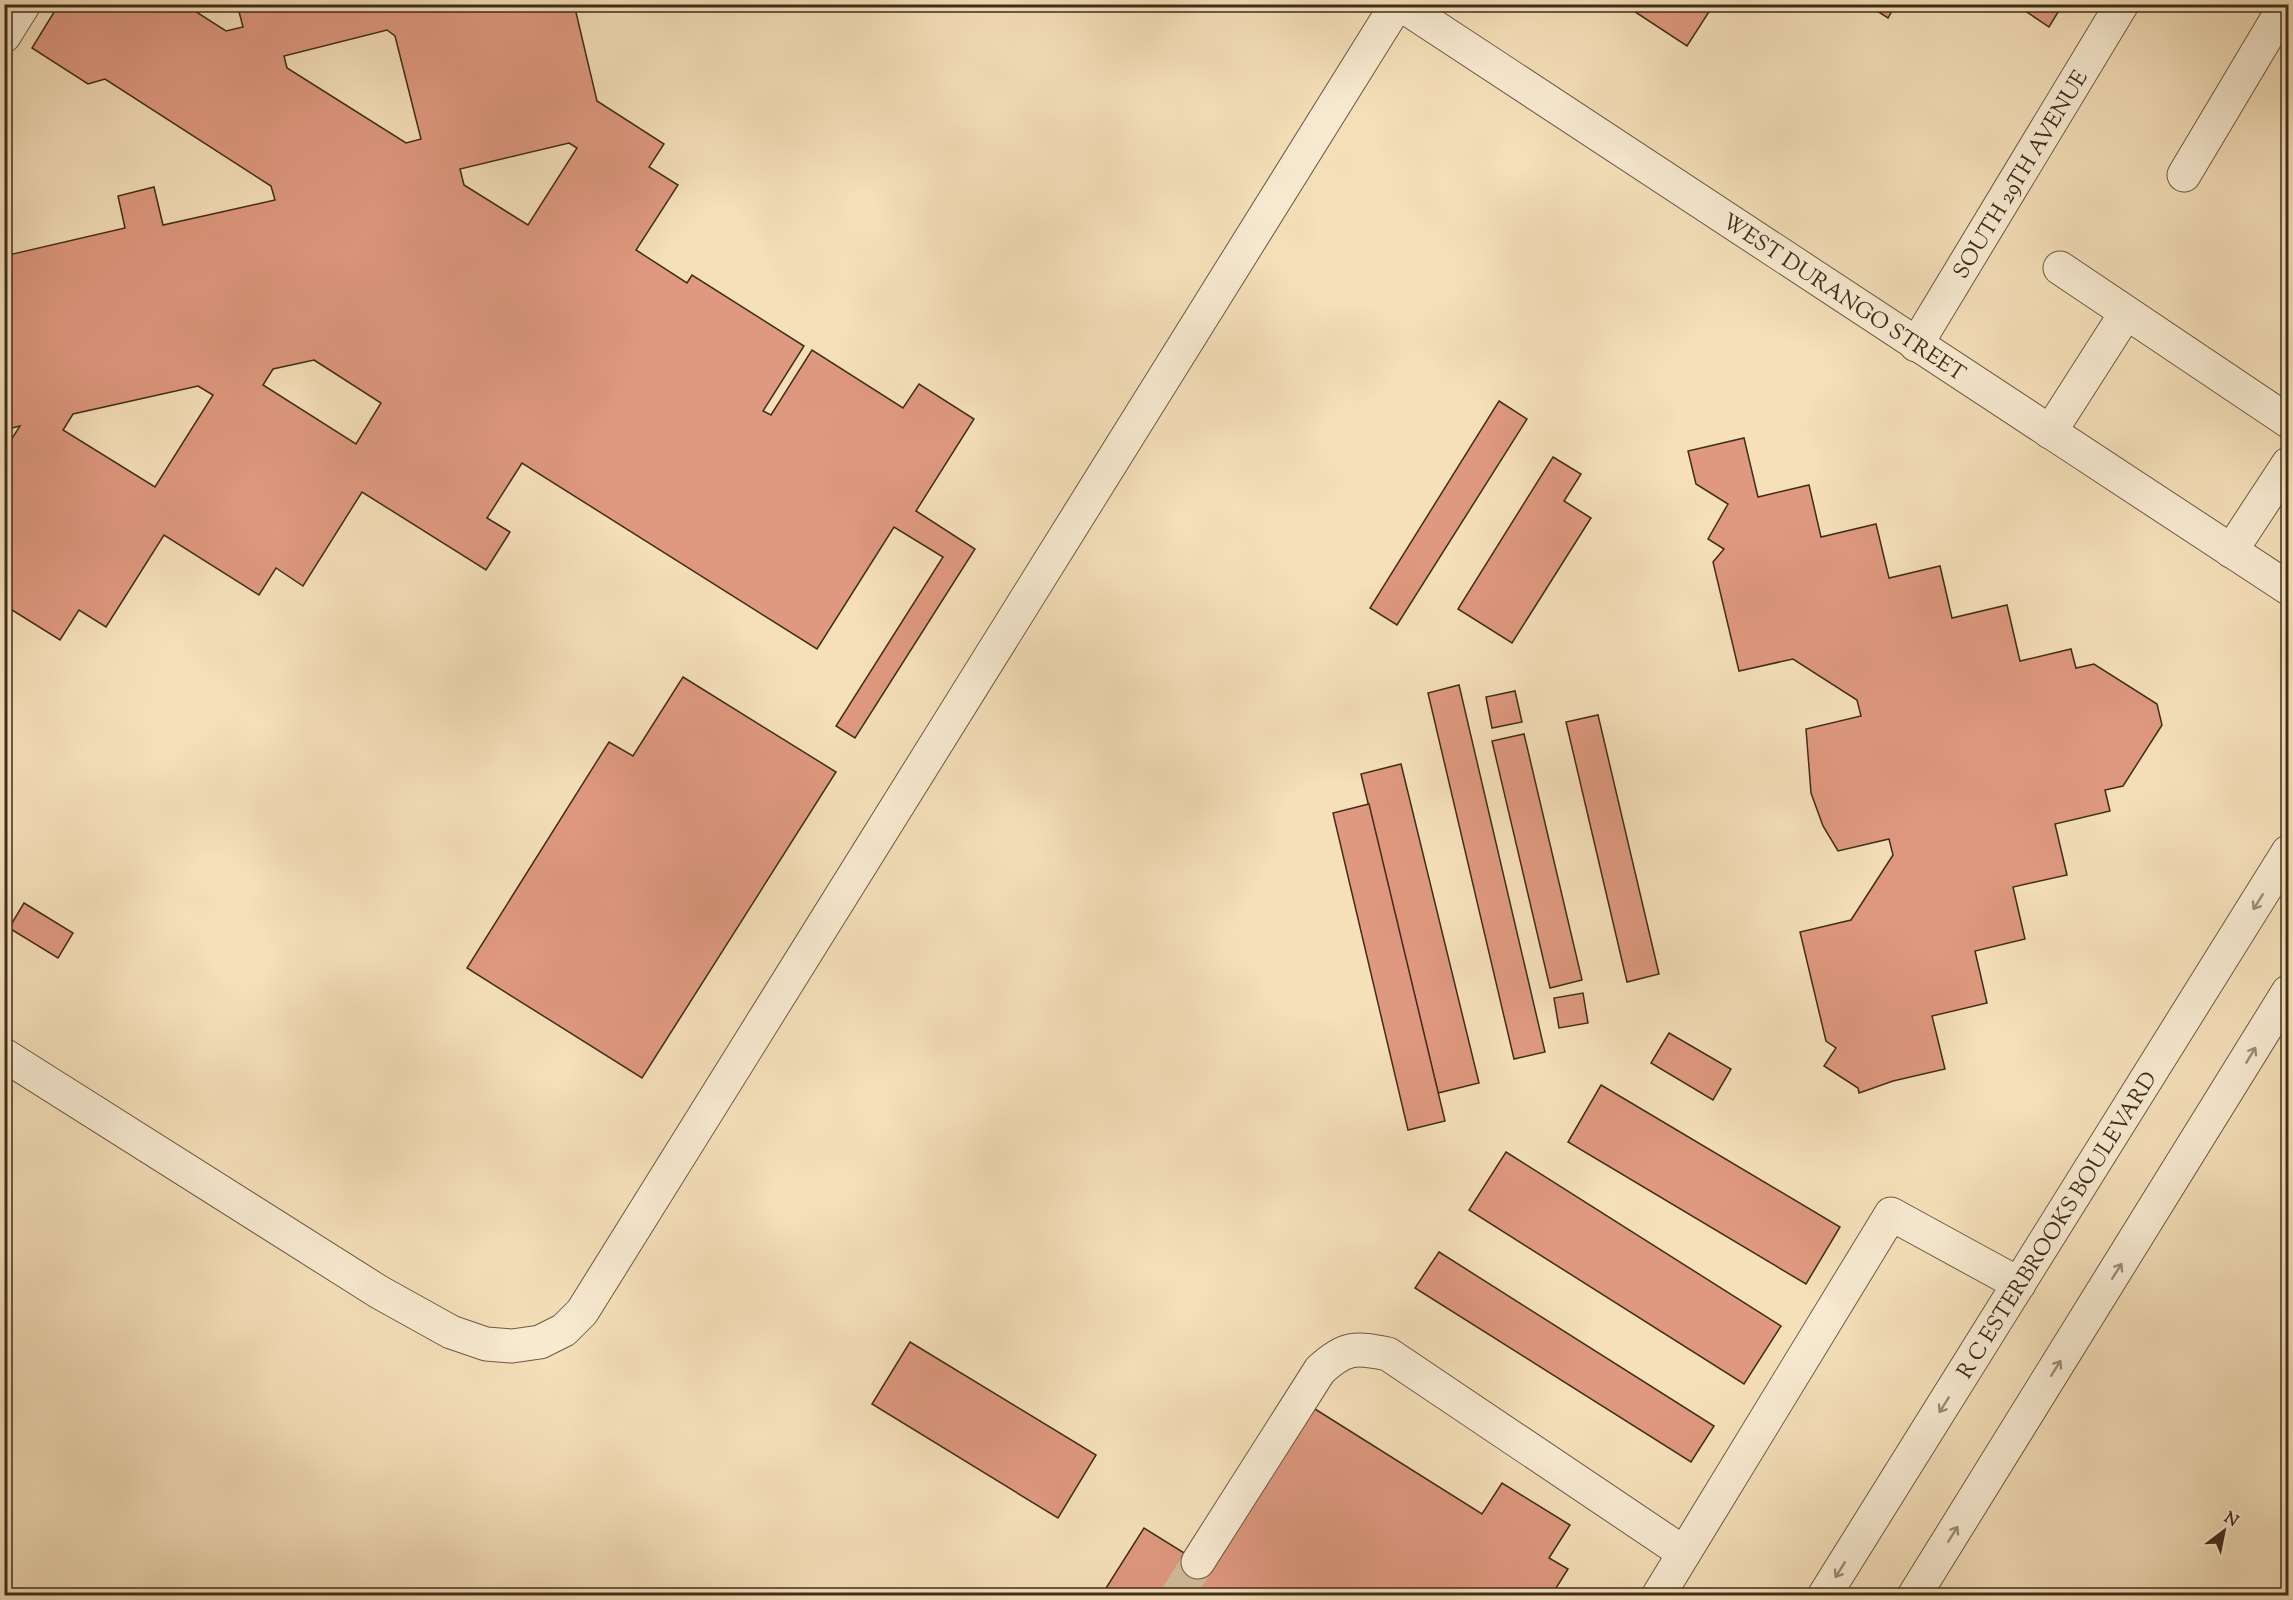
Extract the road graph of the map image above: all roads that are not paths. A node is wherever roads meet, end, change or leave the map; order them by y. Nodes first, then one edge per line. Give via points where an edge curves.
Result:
1 (24, 4) edge
2 (2122, 4) edge
3 (2286, 4) edge
4 (1409, 7) edge
5 (4, 36) edge
6 (2184, 175) dead end
7 (2060, 268) dead end
8 (2126, 313) junction
9 (1916, 345) junction
10 (2289, 421) edge
11 (2050, 432) junction
12 (2289, 464) edge
13 (2231, 551) junction
14 (2289, 588) edge
15 (2289, 852) edge
16 (2289, 992) edge
17 (4, 1055) edge
18 (2019, 1284) junction
19 (1684, 1553) junction
20 (1198, 1562) tunnel mouth
21 (1658, 1596) edge
22 (1824, 1596) edge
23 (1914, 1596) edge

1 - 5 street
2 - 9 street, SOUTH 29TH AVENUE
3 - 6 street
4 - 9 street, WEST DURANGO STREET
4 - 17 street via 604,1278 582,1312 564,1330 540,1342 512,1346 486,1344 451,1332 379,1292
7 - 8 street
8 - 10 street
8 - 11 street
9 - 11 street, WEST DURANGO STREET
11 - 13 street, WEST DURANGO STREET
12 - 13 street
13 - 14 street, WEST DURANGO STREET
15 -> 18 street, R C ESTERBROOKS BOULEVARD
23 -> 16 street
18 - 19 street via 1891,1214
18 -> 22 street, R C ESTERBROOKS BOULEVARD
19 - 20 street via 1388,1354 1364,1349 1338,1354 1320,1370
19 - 21 street

